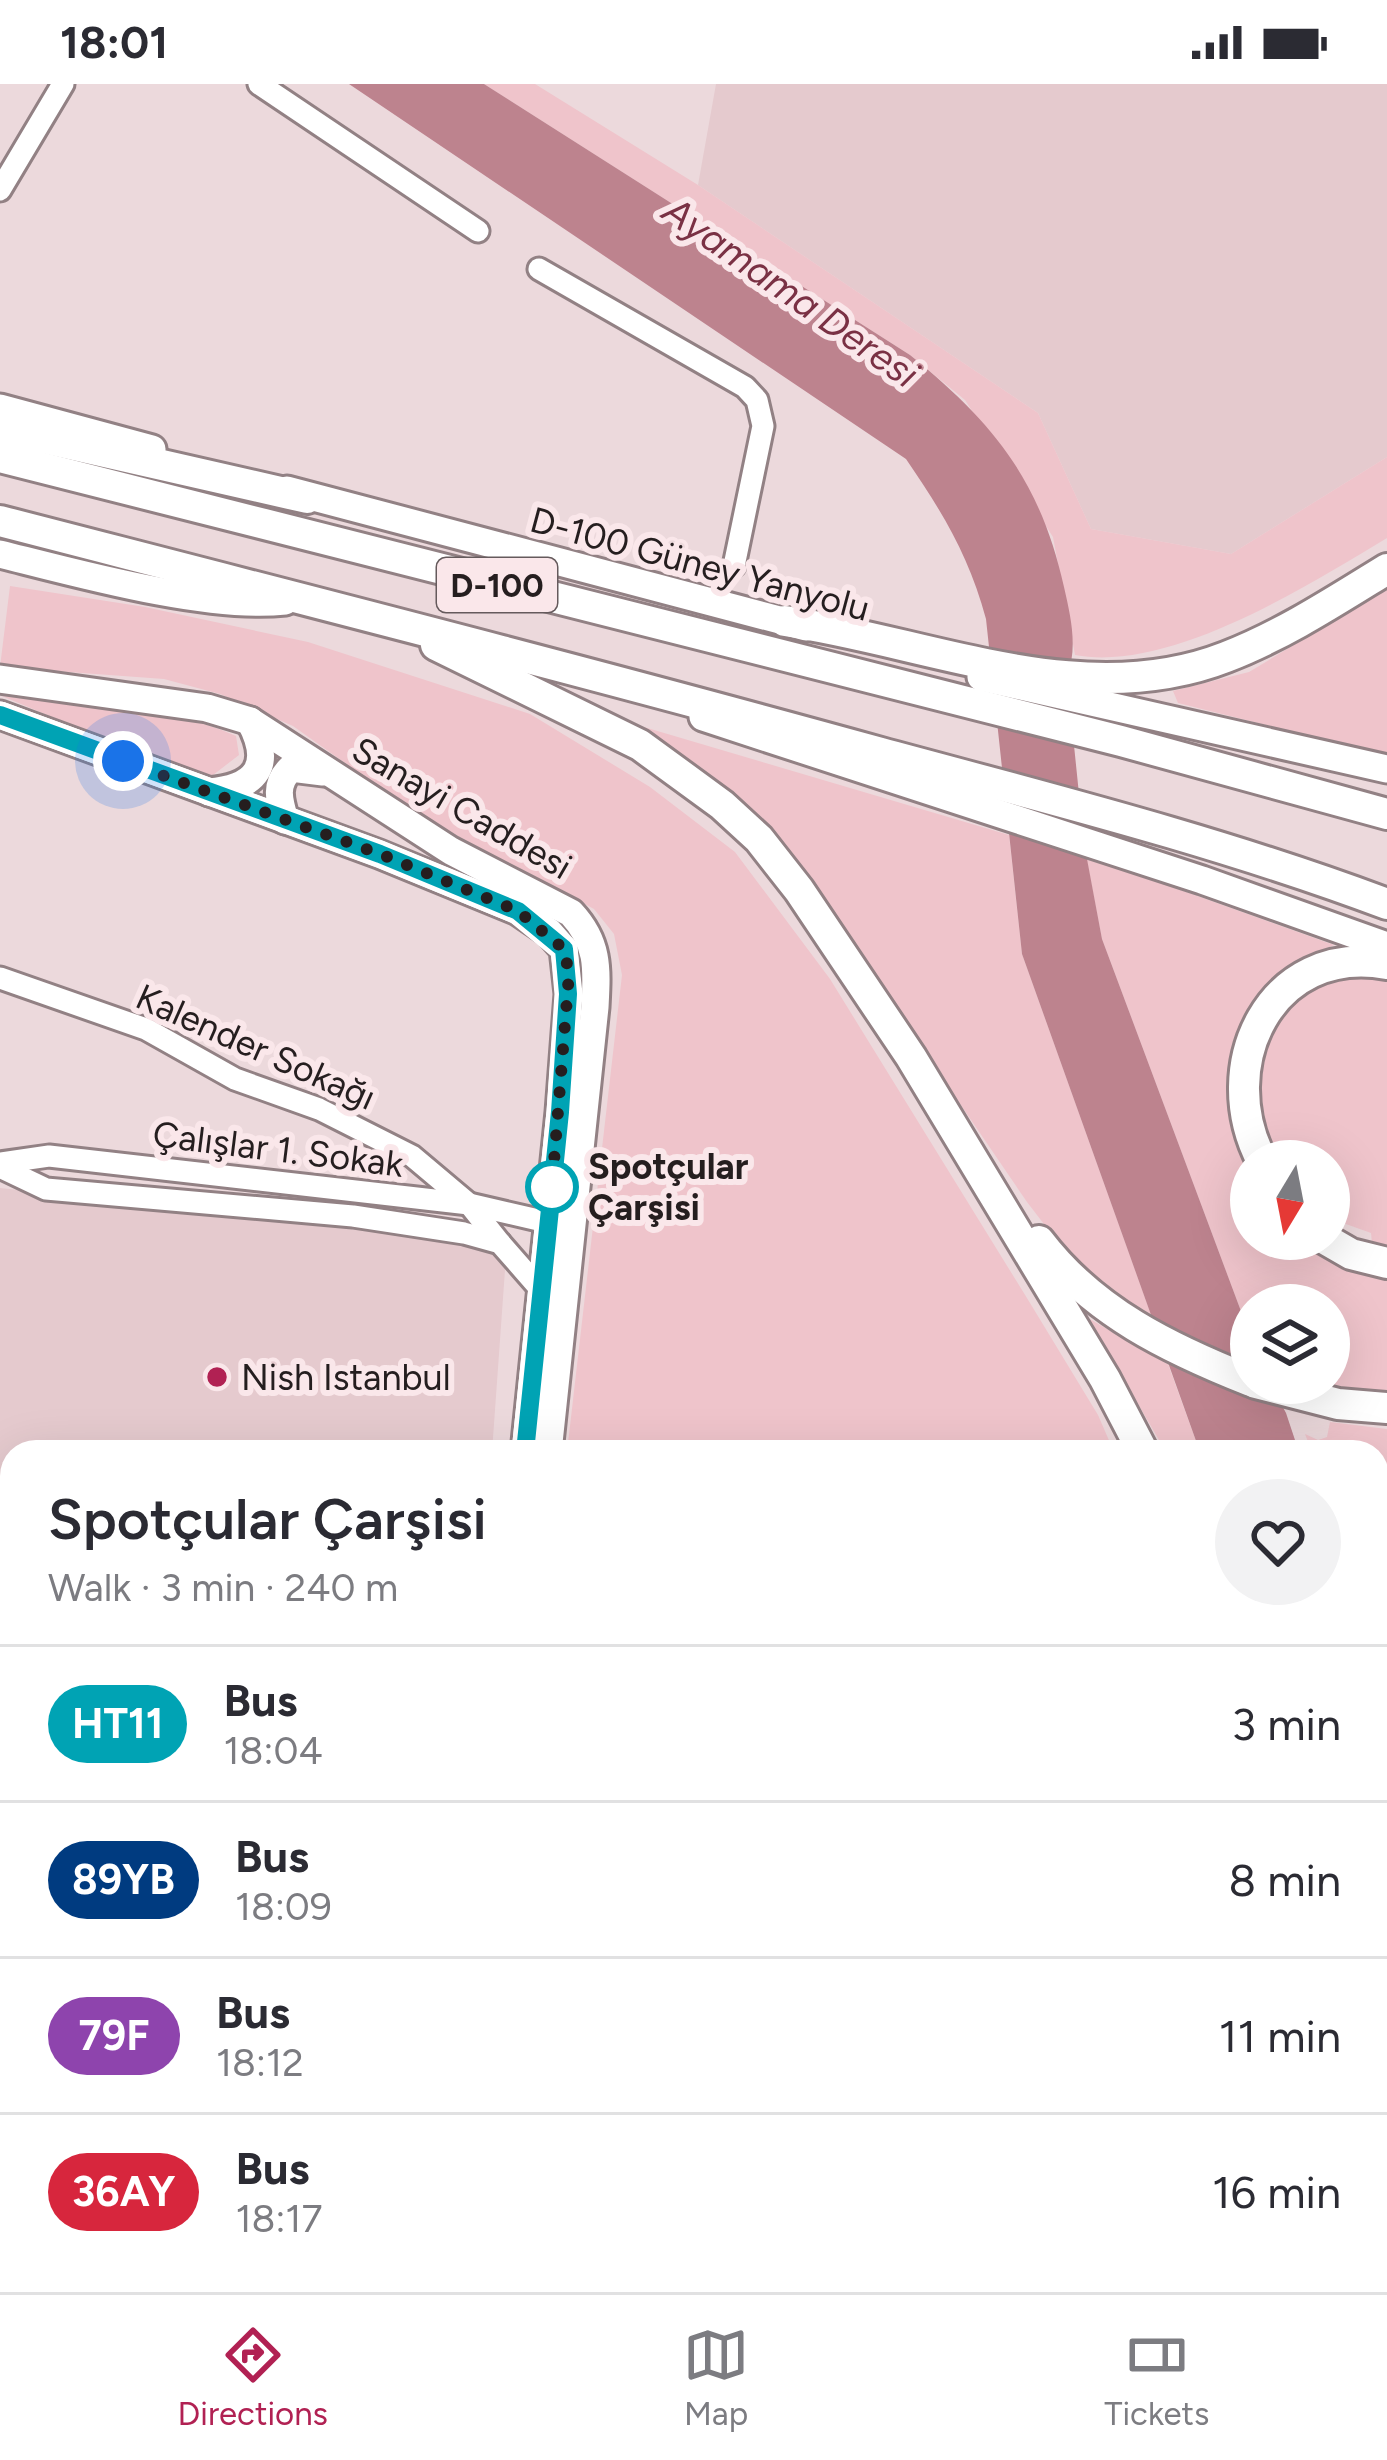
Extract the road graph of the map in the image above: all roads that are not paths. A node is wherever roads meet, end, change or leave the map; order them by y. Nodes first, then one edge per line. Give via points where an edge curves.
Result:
1 (63, 84) edge
2 (259, 84) edge
3 (0, 190) edge
4 (478, 231) dead end
5 (539, 269) dead end
6 (0, 408) edge
7 (0, 428) edge
8 (0, 457) edge
9 (307, 498) junction
10 (0, 521) edge
11 (0, 554) edge
12 (734, 566) dead end
13 (1387, 569) edge
14 (308, 598) junction
15 (785, 620) junction
16 (395, 622) junction
17 (0, 679) edge
18 (611, 679) junction
19 (0, 715) edge
20 (250, 721) junction
21 (1387, 769) edge
22 (328, 772) junction
23 (205, 792) junction
24 (1387, 814) edge
25 (285, 820) junction
26 (1387, 904) edge
27 (1387, 946) edge
28 (1387, 964) edge
29 (0, 978) edge
30 (1253, 1140) edge
31 (0, 1165) edge
32 (989, 1182) junction
33 (469, 1204) junction
34 (548, 1222) junction
35 (500, 1243) junction
36 (1350, 1253) edge
37 (1387, 1263) edge
38 (542, 1291) junction
39 (1230, 1372) edge
40 (1338, 1404) edge
41 (1387, 1408) edge
42 (526, 1440) edge
43 (549, 1440) edge
44 (1137, 1440) edge

1 - 3 street
2 - 4 street
5 - 12 street via 757,400 763,426
6 - 9 main road, D-100 Güney Yanyolu via 249,474
7 - 9 highway
8 - 24 highway, D-100
9 - 15 main road, D-100 Güney Yanyolu
10 - 14 highway, D-100
11 - 14 main road via 224,599
13 - 15 highway via 1222,658 1125,679 1067,677
14 - 16 highway, D-100
15 - 21 main road, D-100 Güney Yanyolu via 957,671
16 - 18 highway, D-100
16 - 32 highway via 640,745 759,839
17 - 20 main road, Sanayi Caddesi
18 - 26 highway, D-100 via 1203,842
18 - 27 main road via 714,722
19 - 23 main road, Sanayi Caddesi
20 - 22 main road, Sanayi Caddesi
20 - 23 main road via 260,740 256,775
22 - 25 main road via 306,767 283,776
22 - 43 main road, Sanayi Caddesi via 451,851 571,914 596,950
23 - 25 main road, Sanayi Caddesi
25 - 34 main road, Sanayi Caddesi via 518,911 564,949 568,994
28 - 30 highway via 1328,967 1292,984 1266,1010 1242,1081
29 - 33 street, Kalender Sokağı via 146,1029 236,1079 319,1109 412,1156
31 - 33 street, Çalışlar 1. Sokak via 50,1156
31 - 35 street via 46,1189 353,1216
32 - 39 highway via 1105,1308
32 - 44 highway
33 - 34 street, Çalışlar 1. Sokak
33 - 35 street, Kalender Sokağı
34 - 38 main road, Sanayi Caddesi
35 - 38 street, Kalender Sokağı
36 - 37 highway
38 - 42 main road, Sanayi Caddesi
40 - 41 highway

